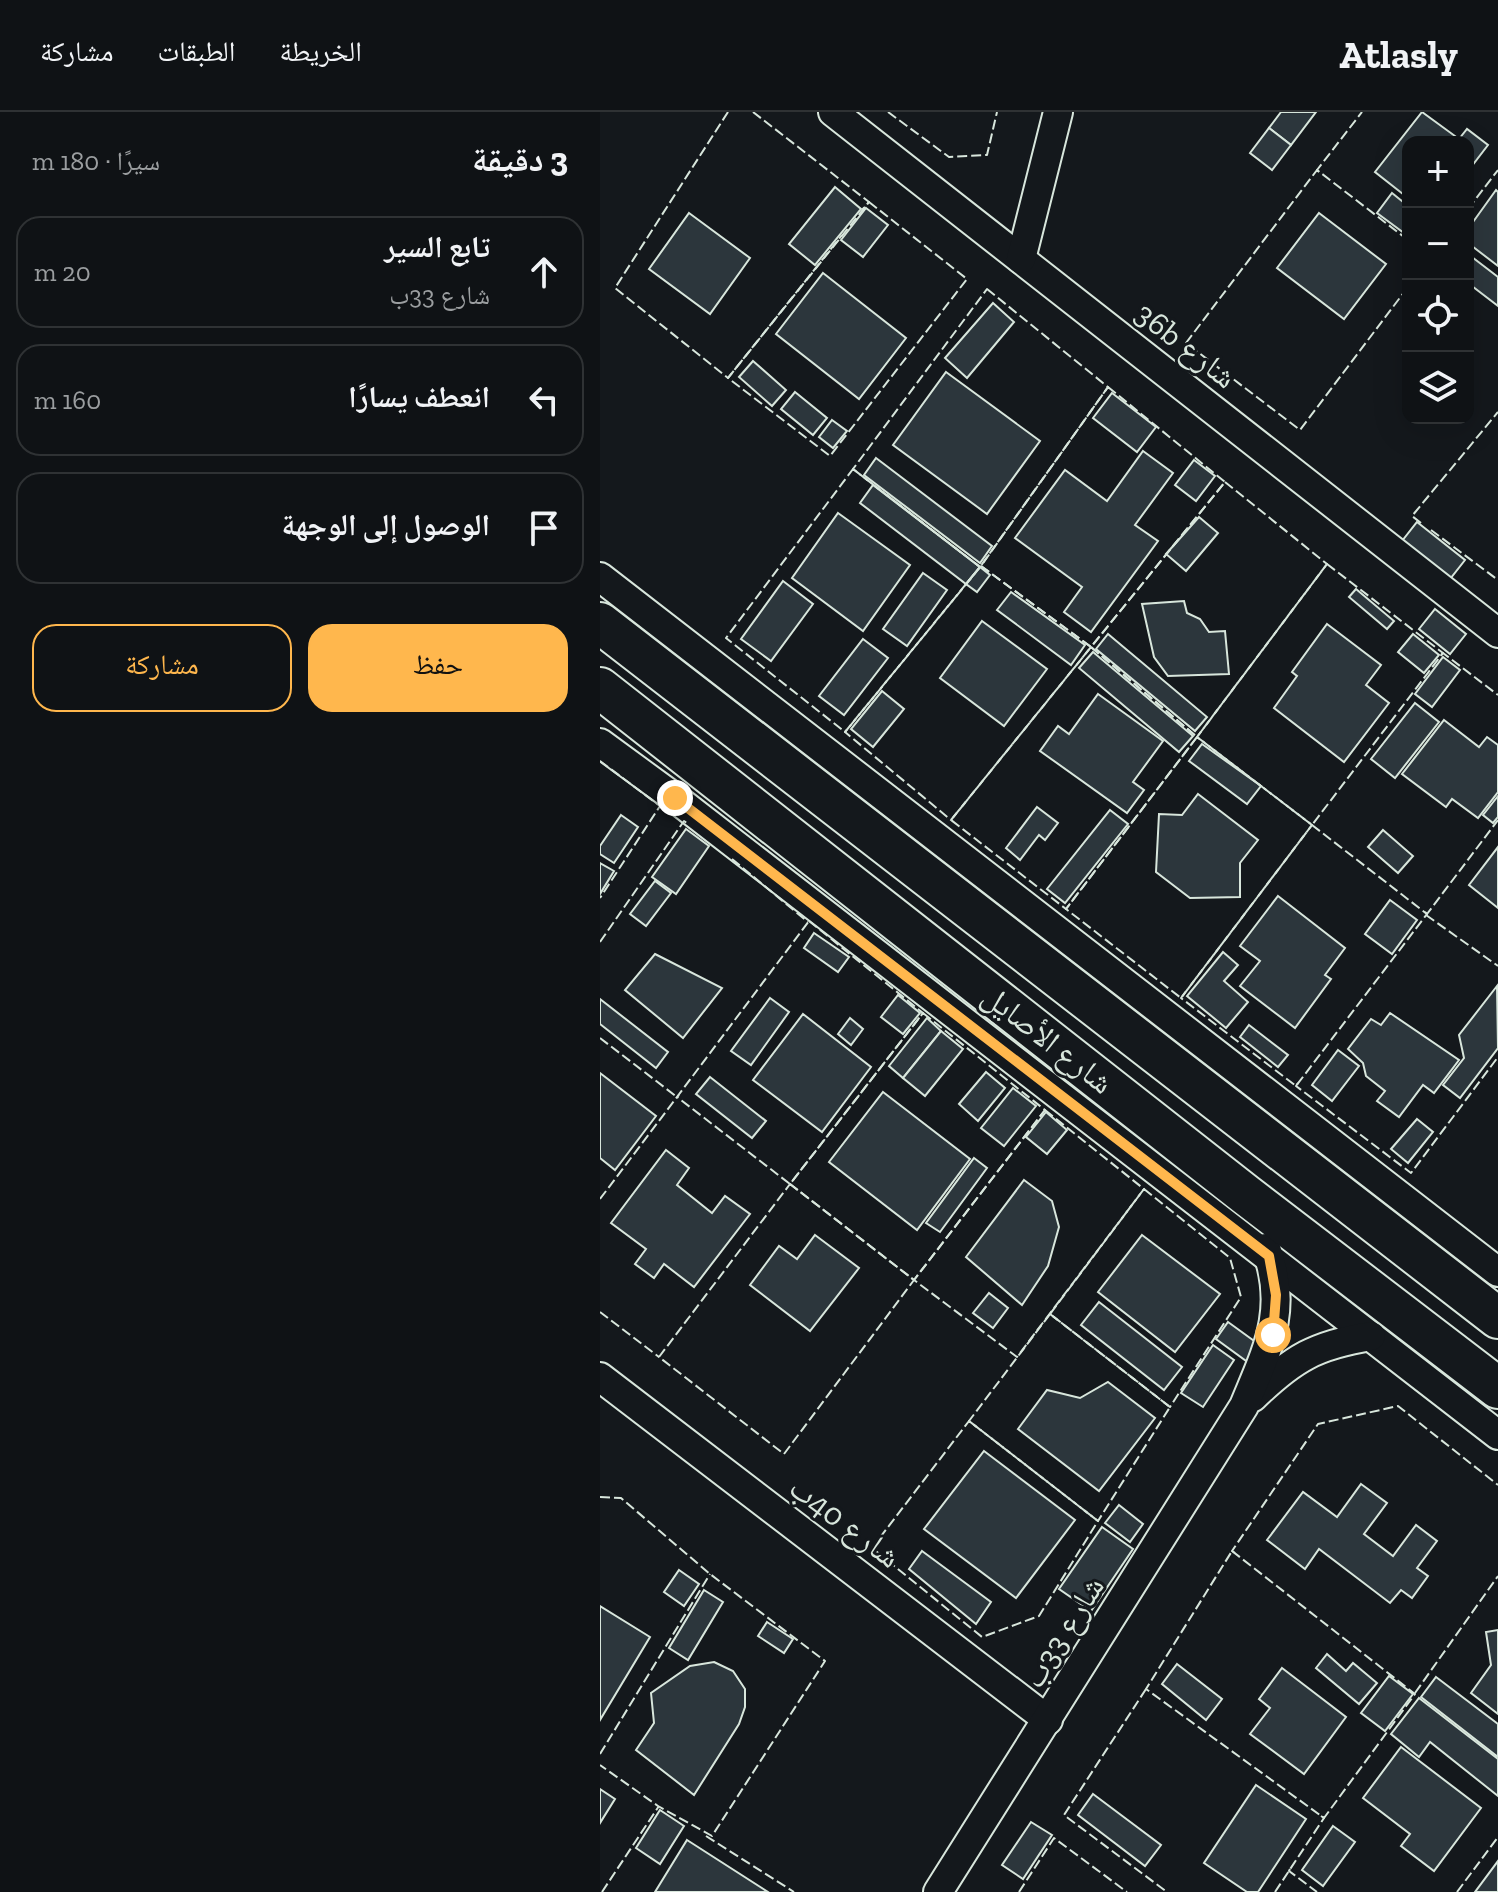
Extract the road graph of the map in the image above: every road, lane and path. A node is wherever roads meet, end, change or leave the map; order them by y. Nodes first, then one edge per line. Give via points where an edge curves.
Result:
1 (833, 112) edge
2 (1058, 112) edge
3 (1021, 259) junction
4 (600, 577) edge
5 (600, 623) edge
6 (1498, 633) edge
7 (600, 688) edge
8 (600, 743) edge
9 (1246, 1195) junction
10 (1269, 1256) junction
11 (1498, 1272) edge
12 (1498, 1318) edge
13 (1371, 1336) junction
14 (1498, 1388) edge
15 (604, 1390) edge
16 (1244, 1406) junction
17 (1498, 1435) edge
18 (1048, 1720) junction
19 (938, 1892) edge

1 - 3 street, 36b شارع
2 - 3 street
3 - 6 street, 36b شارع
4 - 11 street
5 - 12 street, شارع الأصايل
7 - 9 street, شارع الأصايل
8 - 10 street
9 - 10 street, شارع 33ب
9 - 14 street, شارع الأصايل
10 - 13 street
10 - 16 street, شارع 33ب via 1276,1295 1273,1335
13 - 16 street, شارع 33ب via 1302,1356
13 - 17 street
15 - 18 street, شارع 40ب
16 - 18 street, شارع 33ب
18 - 19 street, شارع 33ب

